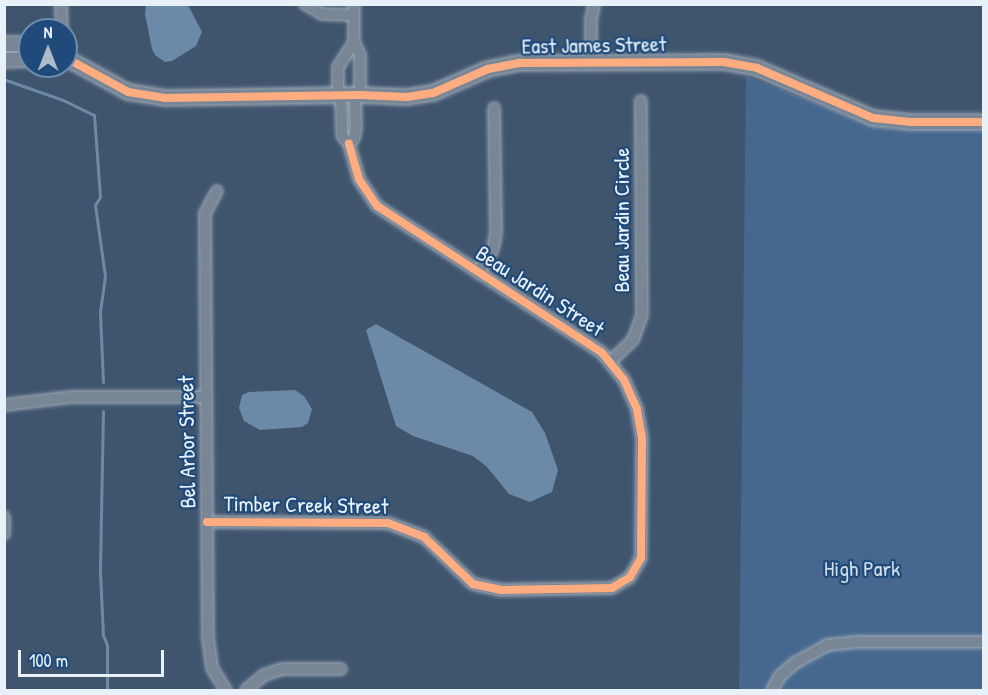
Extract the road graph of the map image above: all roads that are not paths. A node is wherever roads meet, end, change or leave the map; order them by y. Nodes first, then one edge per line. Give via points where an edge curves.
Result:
1 (305, 4) edge
2 (594, 4) edge
3 (354, 10) edge
4 (354, 42) junction
5 (591, 62) junction
6 (78, 65) edge
7 (349, 96) junction
8 (641, 102) dead end
9 (494, 108) dead end
10 (984, 122) edge
11 (217, 191) dead end
12 (478, 273) junction
13 (610, 362) junction
14 (205, 397) junction
15 (4, 405) edge
16 (4, 518) edge
17 (207, 522) junction
18 (4, 534) edge
19 (630, 577) joint
20 (984, 642) edge
21 (341, 669) dead end
22 (226, 690) edge
23 (246, 690) edge
24 (772, 690) edge

1 - 3 street via 322,14
2 - 5 street
3 - 4 street
4 - 7 street via 360,55
4 - 7 street via 338,67
5 - 7 street, East James Street via 504,65 421,96
5 - 10 street, East James Street via 740,64 873,118
6 - 7 street, East James Street via 142,96
7 - 12 street, Beau Jardin Street via 343,137 350,143 359,179 377,206
8 - 13 street, Beau Jardin Circle via 642,315 633,340
9 - 12 street via 496,232 493,249
11 - 14 street, Bel Arbor Street via 205,214
12 - 13 street, Beau Jardin Street via 586,342
13 - 19 street, Beau Jardin Street via 633,395 642,438 643,546
14 - 15 street via 72,397
14 - 17 street, Bel Arbor Street
16 - 18 street
17 - 19 street, Timber Creek Street via 388,523 424,537 466,579 484,588 600,590
17 - 22 street, Bel Arbor Street via 209,655
20 - 24 street via 828,645 780,676
21 - 23 street via 282,669 264,675

